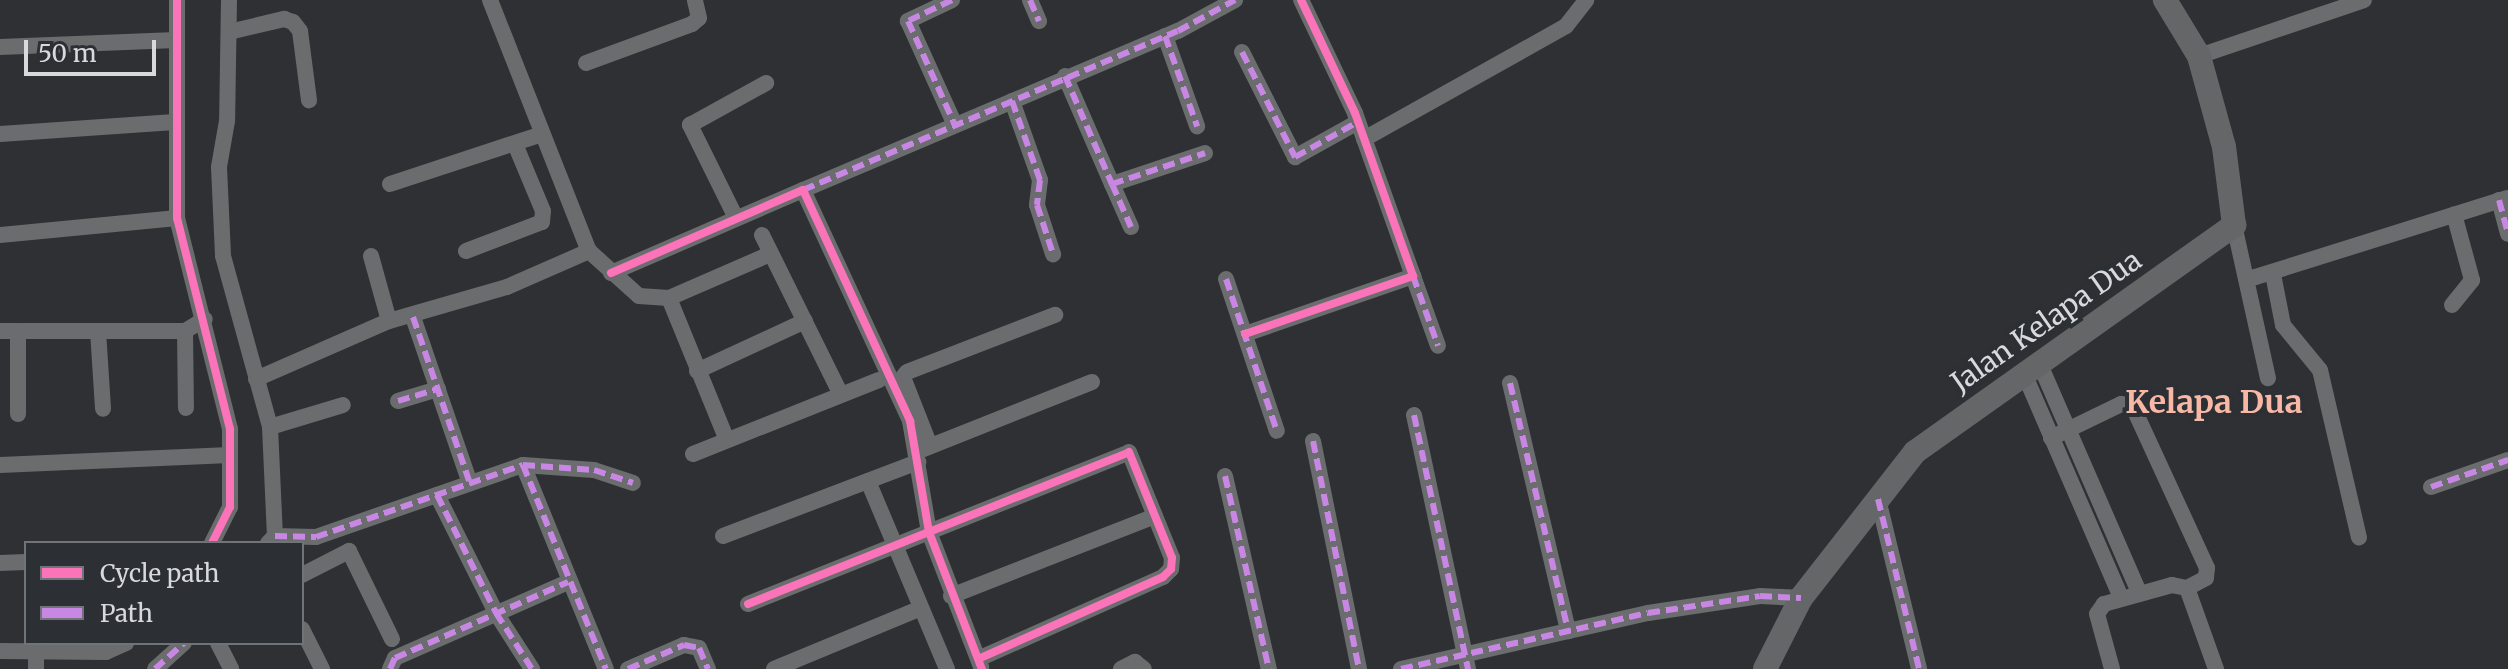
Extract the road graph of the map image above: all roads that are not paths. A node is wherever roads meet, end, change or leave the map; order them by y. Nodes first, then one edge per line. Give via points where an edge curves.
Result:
1 (177, 0) edge
2 (229, 0) edge
3 (490, 0) edge
4 (695, 0) edge
5 (952, 0) edge
6 (1030, 0) edge
7 (1235, 0) edge
8 (1301, 0) edge
9 (1586, 0) edge
10 (2165, 0) edge
11 (2364, 0) edge
12 (1039, 21) dead end
13 (229, 32) junction
14 (1165, 36) junction
15 (176, 40) junction
16 (0, 47) edge
17 (1242, 52) dead end
18 (2199, 56) junction
19 (586, 63) dead end
20 (1065, 76) junction
21 (766, 83) dead end
22 (309, 100) dead end
23 (1012, 101) junction
24 (175, 122) junction
25 (1358, 122) junction
26 (955, 125) junction
27 (1197, 126) dead end
28 (0, 134) edge
29 (542, 134) junction
30 (1364, 139) junction
31 (515, 144) junction
32 (1205, 153) dead end
33 (390, 184) dead end
34 (1112, 184) junction
35 (803, 190) junction
36 (2504, 199) edge
37 (2454, 214) junction
38 (735, 216) junction
39 (177, 218) junction
40 (2234, 225) junction
41 (1131, 227) dead end
42 (2508, 234) edge
43 (0, 235) edge
44 (762, 235) dead end
45 (466, 251) dead end
46 (589, 251) junction
47 (770, 254) junction
48 (1053, 254) dead end
49 (371, 256) dead end
50 (611, 273) junction
51 (2273, 274) junction
52 (1413, 276) junction
53 (1226, 279) dead end
54 (2249, 279) junction
55 (669, 298) junction
56 (2452, 305) dead end
57 (1055, 315) dead end
58 (413, 317) junction
59 (205, 319) junction
60 (389, 321) junction
61 (805, 321) junction
62 (0, 331) edge
63 (18, 331) junction
64 (98, 331) junction
65 (185, 331) junction
66 (1245, 334) junction
67 (1438, 346) dead end
68 (2031, 366) junction
69 (697, 371) junction
70 (2268, 378) dead end
71 (256, 379) junction
72 (879, 380) dead end
73 (1092, 382) dead end
74 (1510, 383) dead end
75 (438, 389) junction
76 (841, 395) junction
77 (398, 401) dead end
78 (343, 405) dead end
79 (186, 408) dead end
80 (103, 409) dead end
81 (18, 414) dead end
82 (1414, 415) dead end
83 (270, 427) junction
84 (1277, 431) dead end
85 (2067, 431) junction
86 (2051, 438) junction
87 (727, 440) junction
88 (1313, 441) dead end
89 (921, 453) junction
90 (693, 454) dead end
91 (230, 455) junction
92 (2508, 460) edge
93 (0, 465) edge
94 (523, 465) junction
95 (1225, 476) dead end
96 (469, 481) junction
97 (868, 481) junction
98 (633, 483) dead end
99 (2431, 487) dead end
100 (437, 495) junction
101 (1878, 499) junction
102 (1155, 516) junction
103 (929, 532) junction
104 (723, 536) dead end
105 (2359, 538) dead end
106 (271, 539) edge
107 (213, 541) edge
108 (894, 546) junction
109 (24, 562) edge
110 (0, 563) edge
111 (304, 574) edge
112 (568, 582) junction
113 (2187, 588) junction
114 (2139, 592) junction
115 (951, 596) junction
116 (2121, 597) junction
117 (1801, 598) junction
118 (748, 604) dead end
119 (919, 609) junction
120 (496, 613) junction
121 (1568, 631) junction
122 (304, 633) edge
123 (392, 639) dead end
124 (122, 645) edge
125 (182, 645) edge
126 (219, 645) edge
127 (36, 650) junction
128 (0, 651) edge
129 (1466, 662) edge
130 (980, 664) edge
131 (36, 669) edge
132 (155, 669) edge
133 (231, 669) edge
134 (322, 669) edge
135 (390, 669) edge
136 (532, 669) edge
137 (606, 669) edge
138 (628, 669) edge
139 (708, 669) edge
140 (774, 669) edge
141 (947, 669) edge
142 (1121, 669) edge
143 (1144, 669) edge
144 (1269, 669) edge
145 (1359, 669) edge
146 (1401, 669) edge
147 (1765, 669) edge
148 (1919, 669) edge
149 (2112, 669) edge
150 (2216, 669) edge

1 - 15 street
2 - 13 street
3 - 29 street
4 - 19 street via 699,18 692,24
5 - 26 street via 908,21
6 - 12 street
7 - 14 street
8 - 25 street
9 - 30 street via 1566,26
10 - 18 main road
11 - 18 street
13 - 22 street via 284,19 293,22 300,31
13 - 71 street via 227,121 219,167 223,256
14 - 20 street
14 - 27 street
15 - 16 street
15 - 24 street
17 - 25 street via 1295,157
18 - 40 main road via 2224,147
20 - 23 street
20 - 34 street
21 - 38 street via 690,125
23 - 26 street
23 - 48 street via 1040,180 1037,205
24 - 28 street
24 - 39 street
25 - 30 street
26 - 35 street
29 - 31 street
29 - 46 street
30 - 52 street
31 - 33 street
31 - 45 street via 543,211 542,222
32 - 34 street
34 - 41 street
35 - 38 street
35 - 89 street
36 - 37 street
36 - 42 street
37 - 51 street
37 - 56 street via 2472,280
38 - 50 street
39 - 43 street
39 - 59 street
40 - 54 street
40 - 68 main road, Jalan Kelapa Dua
44 - 47 street
46 - 50 street
46 - 58 street via 507,287
47 - 55 street
47 - 61 street
49 - 60 street
50 - 55 street via 639,296
51 - 54 street
51 - 105 street via 2283,325 2320,370
52 - 66 street
52 - 67 street
53 - 66 street
54 - 70 street
55 - 69 street
57 - 89 street via 907,372 903,377
58 - 60 street
58 - 75 street
59 - 65 street
59 - 91 street via 230,429
60 - 71 street
61 - 69 street
61 - 76 street
62 - 63 street
63 - 64 street
63 - 81 street
64 - 65 street
64 - 80 street
65 - 79 street
66 - 84 street
68 - 85 street
68 - 86 street
68 - 101 main road, Jalan Kelapa Dua via 1915,452
69 - 87 street
71 - 83 street
72 - 76 street
73 - 89 street
74 - 121 street
75 - 77 street
75 - 96 street
76 - 87 street
78 - 83 street
82 - 129 street
83 - 106 street
85 - 86 street
85 - 113 street via 2121,404 2133,407 2207,568 2206,578
85 - 114 street
86 - 116 street
87 - 90 street
88 - 145 street
89 - 97 street
89 - 103 street
91 - 93 street
91 - 107 street via 230,507
92 - 99 street
94 - 96 street
94 - 98 street via 594,470
94 - 112 street
95 - 144 street
96 - 100 street
97 - 104 street
97 - 108 street
100 - 106 street via 316,537
100 - 120 street
101 - 117 main road, Jalan Kelapa Dua
101 - 148 street
102 - 103 street via 1135,457 1119,452
102 - 115 street
102 - 130 street via 1172,558 1163,577
103 - 108 street
103 - 115 street
108 - 118 street
108 - 119 street
109 - 110 street
111 - 123 street via 349,551
112 - 120 street
112 - 137 street
113 - 114 street
113 - 150 street
114 - 116 street
115 - 130 street
116 - 149 street via 2104,604 2097,614
117 - 121 street via 1760,596
117 - 147 main road, Jalan Kelapa Dua
119 - 140 street
119 - 141 street
120 - 135 street via 395,658
120 - 136 street
121 - 129 street
122 - 134 street
124 - 127 street via 106,652
125 - 132 street
126 - 133 street
127 - 128 street
127 - 131 street
129 - 146 street
138 - 139 street via 684,645 699,648
142 - 143 street via 1135,662

